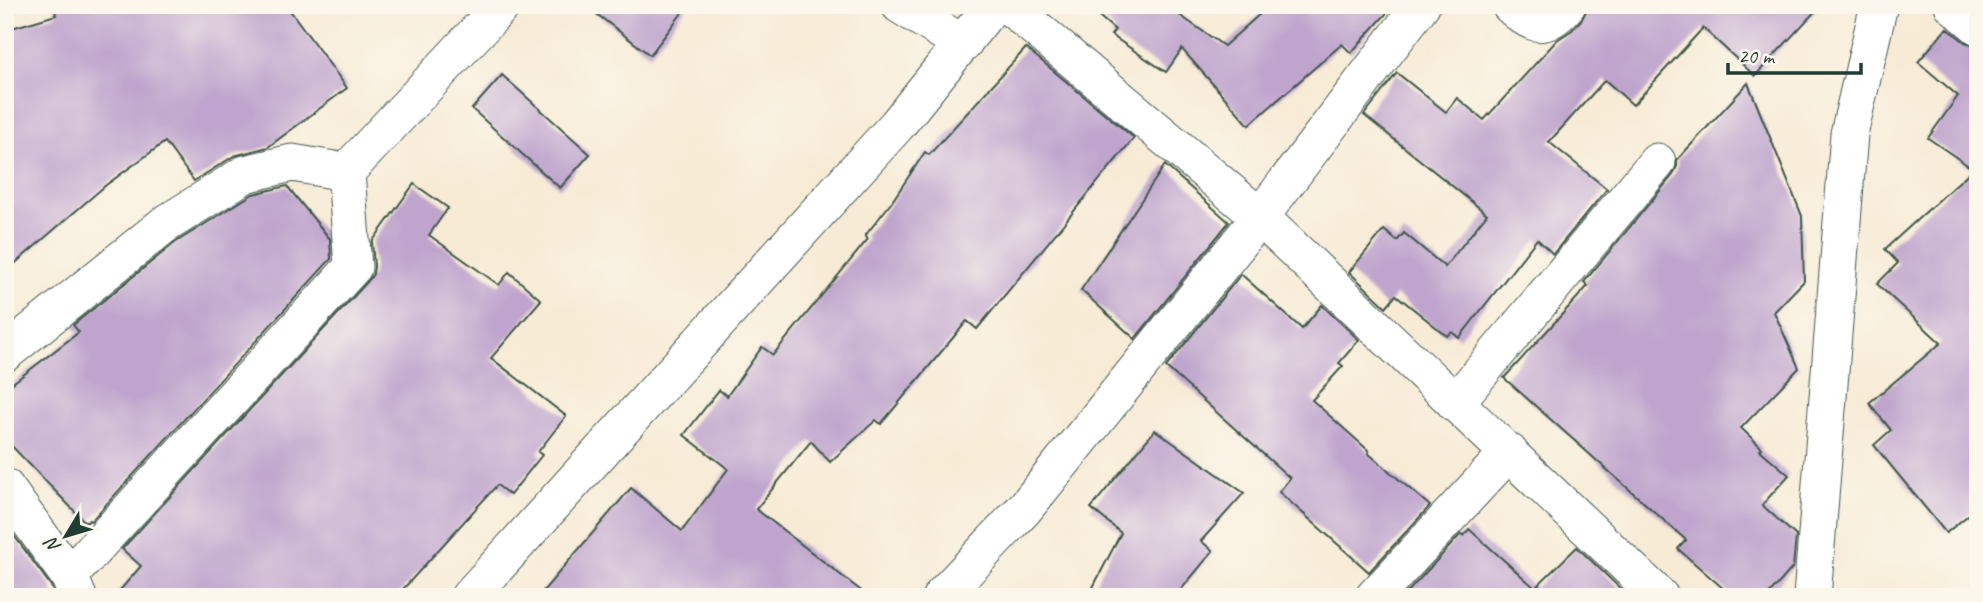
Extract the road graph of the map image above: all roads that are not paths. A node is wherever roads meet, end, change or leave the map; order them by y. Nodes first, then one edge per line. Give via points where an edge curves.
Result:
1 (502, 5) edge
2 (900, 5) edge
3 (993, 5) edge
4 (1008, 5) edge
5 (1421, 5) edge
6 (1510, 5) edge
7 (1567, 5) edge
8 (1880, 5) edge
9 (1953, 5) edge
10 (1978, 26) edge
11 (962, 44) junction
12 (1657, 162) dead end
13 (346, 172) junction
14 (1260, 217) junction
15 (5, 353) edge
16 (1455, 403) junction
17 (1509, 452) junction
18 (5, 487) edge
19 (73, 586) edge
20 (469, 597) edge
21 (941, 597) edge
22 (1374, 597) edge
23 (1660, 597) edge
24 (1812, 597) edge

1 - 13 street
2 - 11 street
3 - 11 street
4 - 14 street
5 - 14 street
6 - 7 street via 1536,23 1547,22
8 - 24 street via 1849,134
9 - 10 street
11 - 20 street via 897,125
12 - 16 street
13 - 15 street via 292,163 245,174 164,225
13 - 19 street via 353,267
14 - 16 street
14 - 21 street via 1025,508
16 - 17 street
17 - 22 street
17 - 23 street
18 - 19 street

